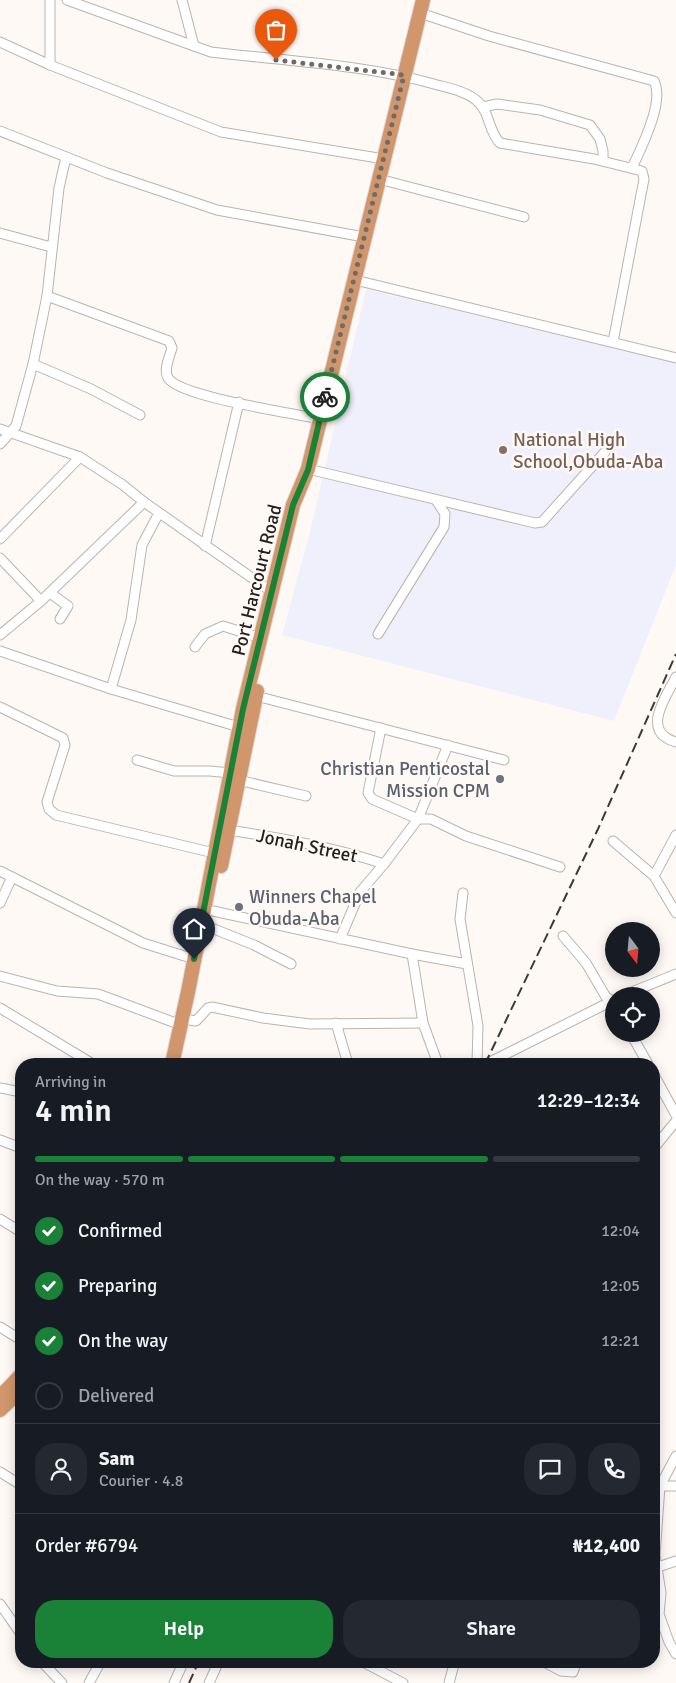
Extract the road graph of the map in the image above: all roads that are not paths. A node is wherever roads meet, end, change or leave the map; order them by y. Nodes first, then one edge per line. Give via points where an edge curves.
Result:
1 (50, 0) edge
2 (68, 0) edge
3 (182, 0) edge
4 (422, 6) edge
5 (0, 42) edge
6 (194, 46) junction
7 (50, 65) junction
8 (404, 75) junction
9 (483, 107) junction
10 (0, 131) edge
11 (66, 157) junction
12 (384, 159) junction
13 (603, 161) junction
14 (632, 168) junction
15 (380, 179) junction
16 (524, 217) dead end
17 (0, 233) edge
18 (364, 238) junction
19 (51, 247) junction
20 (355, 280) junction
21 (47, 296) junction
22 (613, 342) junction
23 (676, 358) edge
24 (33, 364) junction
25 (239, 402) junction
26 (140, 415) dead end
27 (320, 419) junction
28 (0, 429) edge
29 (12, 433) junction
30 (0, 444) edge
31 (606, 452) dead end
32 (80, 457) junction
33 (305, 476) junction
34 (436, 500) junction
35 (144, 502) junction
36 (159, 513) junction
37 (0, 539) edge
38 (205, 546) junction
39 (0, 558) edge
40 (272, 592) junction
41 (50, 593) junction
42 (41, 601) junction
43 (60, 619) dead end
44 (378, 634) dead end
45 (0, 635) edge
46 (260, 638) junction
47 (195, 647) dead end
48 (0, 651) edge
49 (676, 677) edge
50 (110, 689) junction
51 (256, 696) junction
52 (0, 707) edge
53 (240, 726) junction
54 (380, 728) junction
55 (676, 742) edge
56 (448, 745) junction
57 (137, 760) dead end
58 (504, 760) dead end
59 (234, 776) junction
60 (306, 796) dead end
61 (418, 819) junction
62 (228, 830) junction
63 (676, 835) edge
64 (613, 841) dead end
65 (214, 853) junction
66 (384, 864) junction
67 (560, 867) dead end
68 (0, 871) edge
69 (654, 876) junction
70 (12, 877) junction
71 (463, 893) dead end
72 (0, 903) edge
73 (213, 911) junction
74 (676, 913) edge
75 (210, 927) junction
76 (563, 936) dead end
77 (340, 939) junction
78 (412, 954) junction
79 (194, 959) junction
80 (291, 964) dead end
81 (467, 964) junction
82 (676, 974) edge
83 (0, 976) edge
84 (644, 987) edge
85 (605, 995) edge
86 (605, 1005) edge
87 (0, 1008) edge
88 (186, 1023) junction
89 (336, 1023) junction
90 (423, 1023) junction
91 (636, 1042) edge
92 (83, 1058) edge
93 (174, 1058) edge
94 (181, 1058) edge
95 (346, 1058) edge
96 (436, 1058) edge
97 (477, 1058) edge
98 (497, 1058) edge
99 (645, 1058) edge
100 (660, 1086) edge
101 (0, 1088) edge
102 (15, 1091) edge
103 (676, 1115) edge
104 (676, 1121) edge
105 (0, 1140) edge
106 (660, 1141) edge
107 (15, 1146) edge
108 (0, 1219) edge
109 (15, 1228) edge
110 (0, 1327) edge
111 (15, 1336) edge
112 (15, 1380) edge
113 (2, 1392) edge
114 (15, 1396) edge
115 (0, 1410) edge
116 (676, 1456) edge
117 (0, 1472) edge
118 (660, 1480) edge
119 (15, 1481) edge
120 (660, 1485) edge
121 (676, 1486) edge
122 (676, 1561) edge
123 (660, 1566) edge
124 (660, 1591) edge
125 (0, 1604) edge
126 (660, 1605) edge
127 (660, 1619) edge
128 (15, 1625) edge
129 (672, 1640) edge
130 (676, 1654) edge
131 (48, 1668) edge
132 (97, 1668) edge
133 (181, 1668) edge
134 (217, 1668) edge
135 (374, 1668) edge
136 (454, 1668) edge
137 (557, 1668) edge
138 (574, 1668) edge
139 (212, 1682) edge
140 (62, 1683) edge
141 (89, 1683) edge
142 (174, 1683) edge
143 (403, 1683) edge
144 (449, 1683) edge

1 - 7 street
2 - 6 street
3 - 6 street
4 - 8 highway
4 - 14 street via 489,36 654,81 658,88 657,99
5 - 7 street
6 - 8 street via 211,52
7 - 12 street via 221,132
8 - 9 street via 463,93
8 - 12 highway
9 - 13 street via 500,143
9 - 13 street via 497,104 540,110 590,125 600,139
10 - 11 street
11 - 18 street via 217,210
11 - 19 street
12 - 15 highway
13 - 14 street
14 - 22 street via 642,172 644,179
15 - 16 street
15 - 18 highway
17 - 19 street
18 - 20 highway
19 - 21 street
20 - 22 street
20 - 27 highway
21 - 24 street
21 - 25 street via 169,341 172,348 166,376 170,380 194,393
22 - 23 street
24 - 26 street
24 - 29 street
25 - 27 street
25 - 38 street
27 - 33 highway
28 - 29 street
29 - 30 street
29 - 32 street
31 - 34 street via 542,522
32 - 35 street
32 - 37 street
33 - 34 street
33 - 40 highway, Port Harcourt Road via 293,505
33 - 51 highway, Port Harcourt Road via 301,508
34 - 44 street via 445,514 444,527
35 - 36 street
35 - 41 street
36 - 38 street
36 - 50 street via 140,551 131,620
38 - 40 street
39 - 42 street
40 - 46 highway, Port Harcourt Road
41 - 42 street
41 - 43 street via 68,606
42 - 45 street
46 - 47 street via 223,626 205,634
46 - 53 highway, Port Harcourt Road
48 - 50 street
49 - 55 street via 657,720 661,734
50 - 53 street
51 - 54 street
51 - 59 highway, Port Harcourt Road
52 - 65 street via 64,738 65,745 47,802 56,815
53 - 59 highway, Port Harcourt Road
54 - 56 street
54 - 61 street via 369,796
56 - 58 street
56 - 61 street
57 - 59 street via 174,771 210,771
59 - 60 street
59 - 62 highway, Port Harcourt Road
59 - 65 highway, Port Harcourt Road
61 - 66 street
61 - 67 street via 431,818 466,836
62 - 66 street, Jonah Street via 294,840 349,852
62 - 73 highway, Port Harcourt Road
63 - 69 street
64 - 69 street
65 - 79 highway, Port Harcourt Road
66 - 77 street via 360,892
68 - 70 street
69 - 74 street
70 - 72 street
70 - 79 street via 143,943
71 - 81 street via 460,919
73 - 75 highway, Port Harcourt Road
73 - 77 street
75 - 80 street
75 - 88 highway, Port Harcourt Road
76 - 85 street via 586,963
77 - 78 street
78 - 81 street
78 - 90 street
79 - 88 highway, Port Harcourt Road
81 - 97 street via 478,1026
82 - 84 street
83 - 88 street via 58,992 98,994
86 - 98 street
87 - 92 street
88 - 89 street via 196,1021 212,1007 263,1018 310,1024
88 - 93 highway, Port Harcourt Road
88 - 94 highway, Port Harcourt Road
89 - 90 street
89 - 95 street
90 - 96 street
91 - 99 street
100 - 103 street
101 - 102 street
104 - 106 street
105 - 107 street
108 - 109 street
110 - 111 street
112 - 113 highway
114 - 115 highway
116 - 118 street
117 - 119 street
120 - 121 street
122 - 123 street
124 - 126 street
125 - 128 street
127 - 129 street
129 - 130 street
131 - 140 street
132 - 141 street
133 - 142 street
134 - 139 street
135 - 143 street
136 - 144 street
137 - 138 street via 567,1673 573,1672

